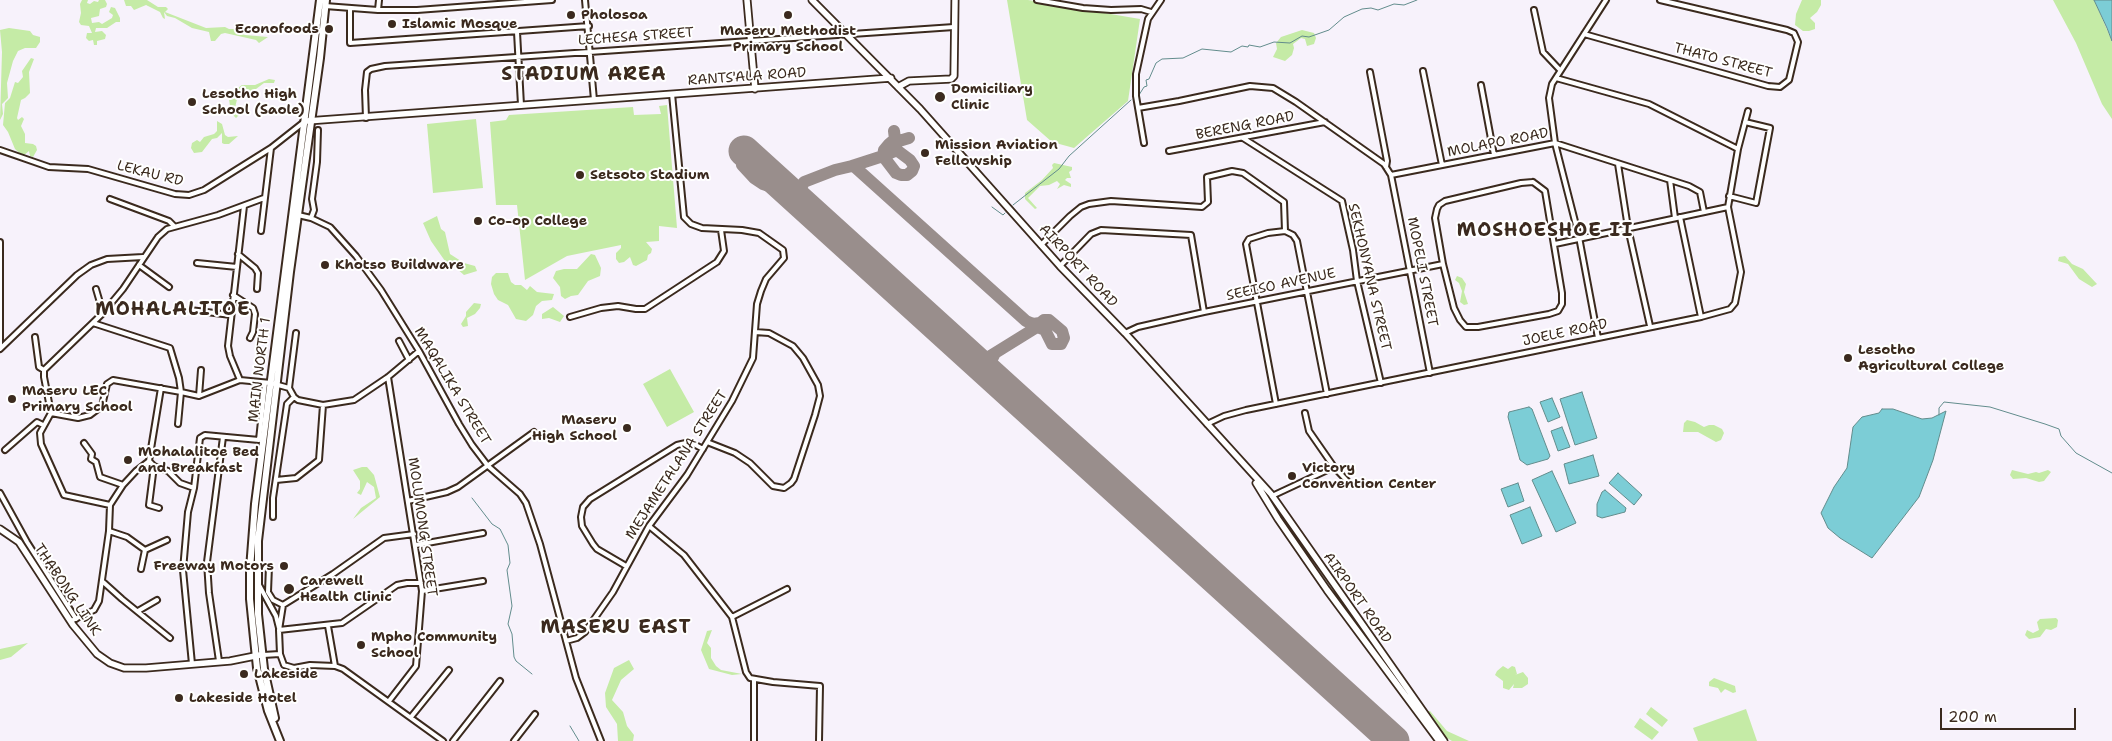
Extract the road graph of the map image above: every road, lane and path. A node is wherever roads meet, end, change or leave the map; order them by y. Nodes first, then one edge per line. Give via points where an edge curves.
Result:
1 (379, 0) edge
2 (552, 0) edge
3 (586, 0) edge
4 (747, 0) edge
5 (812, 0) edge
6 (955, 0) edge
7 (1037, 0) edge
8 (1160, 0) edge
9 (1606, 0) edge
10 (1660, 0) edge
11 (322, 3) edge
12 (350, 8) junction
13 (378, 10) junction
14 (1534, 10) dead end
15 (1151, 12) junction
16 (589, 26) junction
17 (954, 27) junction
18 (517, 32) junction
19 (846, 34) junction
20 (1584, 34) junction
21 (750, 40) junction
22 (591, 52) junction
23 (518, 57) junction
24 (1560, 70) junction
25 (1423, 71) dead end
26 (1370, 72) dead end
27 (891, 78) junction
28 (1556, 78) junction
29 (1482, 85) dead end
30 (898, 87) junction
31 (755, 89) junction
32 (672, 94) junction
33 (594, 100) junction
34 (521, 105) junction
35 (1138, 108) junction
36 (1748, 111) dead end
37 (366, 118) junction
38 (308, 121) junction
39 (1325, 122) junction
40 (1745, 122) junction
41 (318, 130) dead end
42 (1243, 138) junction
43 (1555, 143) junction
44 (1144, 144) dead end
45 (271, 148) junction
46 (1738, 149) junction
47 (0, 150) edge
48 (1169, 151) dead end
49 (1494, 155) junction
50 (1618, 164) junction
51 (1442, 165) junction
52 (1386, 167) junction
53 (1392, 174) junction
54 (1670, 180) junction
55 (1729, 196) junction
56 (264, 198) junction
57 (110, 199) dead end
58 (244, 206) junction
59 (1728, 207) junction
60 (1704, 212) junction
61 (296, 215) junction
62 (1680, 217) junction
63 (311, 218) junction
64 (1675, 218) junction
65 (174, 226) junction
66 (1628, 228) junction
67 (721, 230) junction
68 (261, 231) dead end
69 (1285, 231) junction
70 (1579, 237) junction
71 (0, 242) edge
72 (1554, 244) junction
73 (1040, 245) junction
74 (238, 254) junction
75 (144, 257) junction
76 (197, 263) dead end
77 (139, 264) junction
78 (1443, 264) junction
79 (1060, 266) junction
80 (236, 267) junction
81 (1411, 272) junction
82 (1357, 281) junction
83 (169, 287) dead end
84 (96, 289) dead end
85 (257, 289) dead end
86 (1307, 292) junction
87 (233, 295) junction
88 (1256, 302) junction
89 (190, 310) dead end
90 (1204, 312) junction
91 (103, 313) junction
92 (230, 315) junction
93 (1701, 316) junction
94 (570, 317) dead end
95 (93, 323) junction
96 (1650, 326) junction
97 (755, 332) junction
98 (296, 333) dead end
99 (1124, 333) junction
100 (35, 337) dead end
101 (250, 338) dead end
102 (1598, 338) junction
103 (399, 341) dead end
104 (0, 349) edge
105 (419, 352) junction
106 (409, 360) junction
107 (44, 370) junction
108 (201, 370) dead end
109 (1430, 373) junction
110 (388, 378) junction
111 (240, 380) junction
112 (1381, 383) junction
113 (271, 384) junction
114 (161, 388) junction
115 (289, 388) junction
116 (181, 392) junction
117 (1326, 394) junction
118 (199, 396) junction
119 (294, 397) junction
120 (323, 404) junction
121 (1276, 404) junction
122 (51, 413) junction
123 (1305, 413) dead end
124 (178, 424) dead end
125 (1207, 424) junction
126 (43, 425) junction
127 (534, 432) dead end
128 (223, 437) junction
129 (707, 442) junction
130 (84, 443) dead end
131 (703, 449) junction
132 (6, 450) dead end
133 (149, 462) junction
134 (154, 466) junction
135 (488, 466) junction
136 (1334, 467) junction
137 (1248, 471) junction
138 (276, 480) junction
139 (1350, 484) dead end
140 (123, 485) junction
141 (194, 488) junction
142 (0, 493) edge
143 (1272, 496) junction
144 (408, 501) junction
145 (110, 505) junction
146 (159, 508) dead end
147 (273, 517) dead end
148 (649, 526) junction
149 (0, 529) edge
150 (109, 531) junction
151 (483, 533) dead end
152 (414, 534) junction
153 (167, 540) dead end
154 (416, 545) junction
155 (145, 550) junction
156 (269, 566) dead end
157 (626, 566) junction
158 (142, 569) dead end
159 (102, 581) junction
160 (484, 581) dead end
161 (420, 583) junction
162 (258, 584) junction
163 (787, 589) dead end
164 (422, 591) junction
165 (157, 600) dead end
166 (283, 605) junction
167 (138, 611) junction
168 (732, 617) junction
169 (73, 620) junction
170 (328, 626) junction
171 (279, 630) junction
172 (170, 638) dead end
173 (566, 641) junction
174 (280, 654) junction
175 (259, 656) junction
176 (219, 661) junction
177 (192, 664) junction
178 (335, 666) junction
179 (449, 670) dead end
180 (754, 680) junction
181 (500, 681) dead end
182 (389, 701) junction
183 (535, 714) dead end
184 (411, 717) junction
185 (280, 741) edge
186 (443, 741) edge
187 (454, 741) edge
188 (514, 741) edge
189 (601, 741) edge
190 (754, 741) edge
191 (819, 741) edge
192 (1439, 741) edge
193 (1444, 741) edge

1 - 13 street
2 - 13 street
3 - 16 street
4 - 21 main road
5 - 19 main road, AIRPORT ROAD
6 - 17 main road
7 - 15 street via 1083,8
8 - 15 street
9 - 20 street
10 - 20 street, THATO STREET via 1794,33 1798,42 1790,80 1780,87 1768,86
11 - 12 street
11 - 38 main road, MAIN NORTH 1
12 - 13 street
12 - 18 street via 350,43
14 - 24 street via 1543,52
15 - 35 street via 1138,62
16 - 18 street
16 - 22 street
17 - 19 street, LECHESA STREET
17 - 30 main road via 953,78 910,81
18 - 23 street
19 - 21 street, LECHESA STREET
19 - 27 main road, AIRPORT ROAD
20 - 24 street
21 - 22 street, LECHESA STREET
21 - 31 main road
22 - 23 street, LECHESA STREET
22 - 33 street
23 - 34 street
23 - 37 street, LECHESA STREET via 371,69 366,78
24 - 28 street
25 - 51 street
26 - 52 street
27 - 30 main road, AIRPORT ROAD
27 - 31 main road, RANTS'ALA ROAD
28 - 43 street via 1549,98
28 - 46 street via 1649,104
29 - 49 street
30 - 73 main road, AIRPORT ROAD
31 - 32 main road, RANTS'ALA ROAD
32 - 33 main road, RANTS'ALA ROAD
32 - 67 street, MEJAMETALANA STREET via 683,213 687,221 696,227
33 - 34 main road, RANTS'ALA ROAD
34 - 37 main road, RANTS'ALA ROAD
35 - 39 street via 1264,86 1282,93
35 - 44 street
36 - 40 street, JOELE ROAD
37 - 38 main road, RANTS'ALA ROAD
38 - 45 street, LEKAU RD
38 - 61 main road, MAIN NORTH 1
39 - 42 street, BERENG ROAD
39 - 52 street
40 - 46 street, JOELE ROAD
40 - 55 street via 1770,128 1756,203
41 - 63 street
42 - 48 street, BERENG ROAD
42 - 82 street, SEKHONYANA STREET via 1342,201
43 - 49 street, MOLAPO ROAD
43 - 50 street, MOLAPO ROAD
43 - 70 street
45 - 47 street, LEKAU RD via 204,190 184,196 88,169 49,167
45 - 56 street
46 - 55 street, JOELE ROAD
49 - 51 street, MOLAPO ROAD
50 - 54 street, MOLAPO ROAD
50 - 66 street
51 - 53 street, MOLAPO ROAD
52 - 53 street
53 - 81 street, MOPELI STREET
54 - 60 street, MOLAPO ROAD via 1700,192
54 - 64 street
55 - 59 street, JOELE ROAD
56 - 58 street
56 - 68 street
57 - 65 street via 169,221
58 - 65 street
58 - 74 street
59 - 60 street
59 - 93 street, JOELE ROAD via 1741,272 1735,303 1730,309
60 - 62 street
61 - 63 street, MAQALIKA STREET
61 - 113 main road, MAIN NORTH 1
62 - 64 street
62 - 93 street
63 - 105 street, MAQALIKA STREET via 330,227 348,246 381,290
64 - 66 street
65 - 75 street via 158,237
66 - 70 street
66 - 96 street
67 - 94 street via 724,251 718,262 645,309 618,306
67 - 97 street, MEJAMETALANA STREET via 759,233 785,253 761,291
69 - 73 street via 1284,202 1243,172 1232,171 1207,177 1208,202 1202,207 1111,201 1089,204 1070,216
69 - 86 street via 1293,234 1297,241
69 - 88 street via 1258,235 1246,244
70 - 72 street
70 - 102 street
71 - 104 street
72 - 78 street via 1545,191 1533,182 1521,183 1439,204 1435,218
72 - 78 street via 1562,293 1558,311 1497,323 1466,327 1454,308
73 - 79 main road, AIRPORT ROAD
74 - 80 street
74 - 85 street via 258,273
75 - 77 street
75 - 104 street via 107,259 91,265
76 - 80 street
77 - 83 street
77 - 91 street
78 - 81 street, SEEISO AVENUE
79 - 90 street via 1091,234 1100,230 1191,235
79 - 99 main road, AIRPORT ROAD
80 - 87 street
81 - 82 street, SEEISO AVENUE
81 - 109 street, MOPELI STREET
82 - 86 street, SEEISO AVENUE
82 - 112 street, SEKHONYANA STREET
84 - 91 street
86 - 88 street, SEEISO AVENUE
86 - 117 street
87 - 92 street
87 - 101 street via 253,308 255,314
88 - 90 street, SEEISO AVENUE
88 - 121 street
89 - 92 street
90 - 99 street, SEEISO AVENUE
91 - 95 street
92 - 111 street via 228,346
93 - 96 street, JOELE ROAD
95 - 107 street
95 - 116 street via 170,348
96 - 102 street, JOELE ROAD
97 - 129 street, MEJAMETALANA STREET via 754,358
97 - 129 street via 769,333 793,346 820,390 794,479 784,488 774,486 736,453
98 - 115 street
99 - 125 main road, AIRPORT ROAD
100 - 107 street via 39,367
102 - 109 street, JOELE ROAD
103 - 106 street
105 - 106 street
105 - 135 street, MAQALIKA STREET via 459,424
106 - 110 street
107 - 122 street
108 - 118 street
109 - 112 street, JOELE ROAD
110 - 120 street via 360,397
110 - 144 street, MOLUMONG STREET
111 - 113 street
111 - 118 street
112 - 117 street, JOELE ROAD
113 - 115 street
113 - 128 street via 259,440
113 - 162 main road, MAIN NORTH 1 via 259,524
113 - 175 main road, MAIN NORTH 1 via 250,568 250,599
114 - 116 street
114 - 122 street via 113,380 107,384 102,406 90,415 78,418
114 - 133 street
115 - 119 street
116 - 118 street
116 - 124 street
117 - 121 street, JOELE ROAD
119 - 120 street
119 - 138 street via 287,404
120 - 138 street via 319,460 296,478
121 - 125 street, JOELE ROAD via 1224,416
122 - 126 street
123 - 136 street via 1309,431
125 - 137 main road, AIRPORT ROAD
126 - 132 street via 37,422
126 - 145 street via 41,444 64,495
127 - 135 street
128 - 141 street via 205,435 200,438
128 - 176 street via 207,562
129 - 131 street, MEJAMETALANA STREET
130 - 140 street via 92,454 91,460 96,462 100,477
131 - 148 street, MEJAMETALANA STREET
131 - 157 street via 690,442 677,444 590,499 583,507 582,526 593,544
133 - 134 street
133 - 140 street
134 - 141 street
134 - 146 street via 149,504
135 - 144 street via 447,492
135 - 173 street, MAQALIKA STREET via 526,503
136 - 139 street
136 - 143 street
137 - 143 main road, AIRPORT ROAD
137 - 192 main road, AIRPORT ROAD via 1328,590
138 - 147 street
140 - 145 street
141 - 177 street via 188,512 183,570
142 - 169 street
143 - 193 main road, AIRPORT ROAD
144 - 152 street, MOLUMONG STREET
145 - 150 street
148 - 157 street, MEJAMETALANA STREET
148 - 168 street via 684,555
149 - 169 main road, THABONG LINK via 19,542
150 - 155 street via 126,537
150 - 159 street
151 - 154 street
152 - 154 street, MOLUMONG STREET
152 - 166 street via 384,538
153 - 155 street
154 - 161 street, MOLUMONG STREET
155 - 158 street
156 - 166 street via 268,592 273,600
157 - 173 street, MEJAMETALANA STREET via 613,592 584,632
159 - 167 street
159 - 169 street via 94,610
160 - 164 street
161 - 164 street, MOLUMONG STREET
161 - 170 street via 401,584 342,624
162 - 171 street via 276,616
162 - 175 main road, MAIN NORTH 1
163 - 168 street
164 - 182 street, MOLUMONG STREET via 416,666
165 - 167 street
166 - 171 street
167 - 172 street
168 - 180 street via 746,672
169 - 177 main road, THABONG LINK via 97,654 117,666 146,668
170 - 171 street
170 - 178 street
171 - 174 street
173 - 189 street, MAQALIKA STREET via 576,678
174 - 175 street
174 - 178 street via 284,665 294,668
175 - 176 main road, THABONG LINK
175 - 185 main road, MAIN NORTH 1 via 263,693
176 - 177 main road, THABONG LINK
178 - 182 street
179 - 184 street
180 - 190 street
180 - 191 street via 820,686
181 - 187 street
182 - 184 street
183 - 188 street
184 - 186 street

